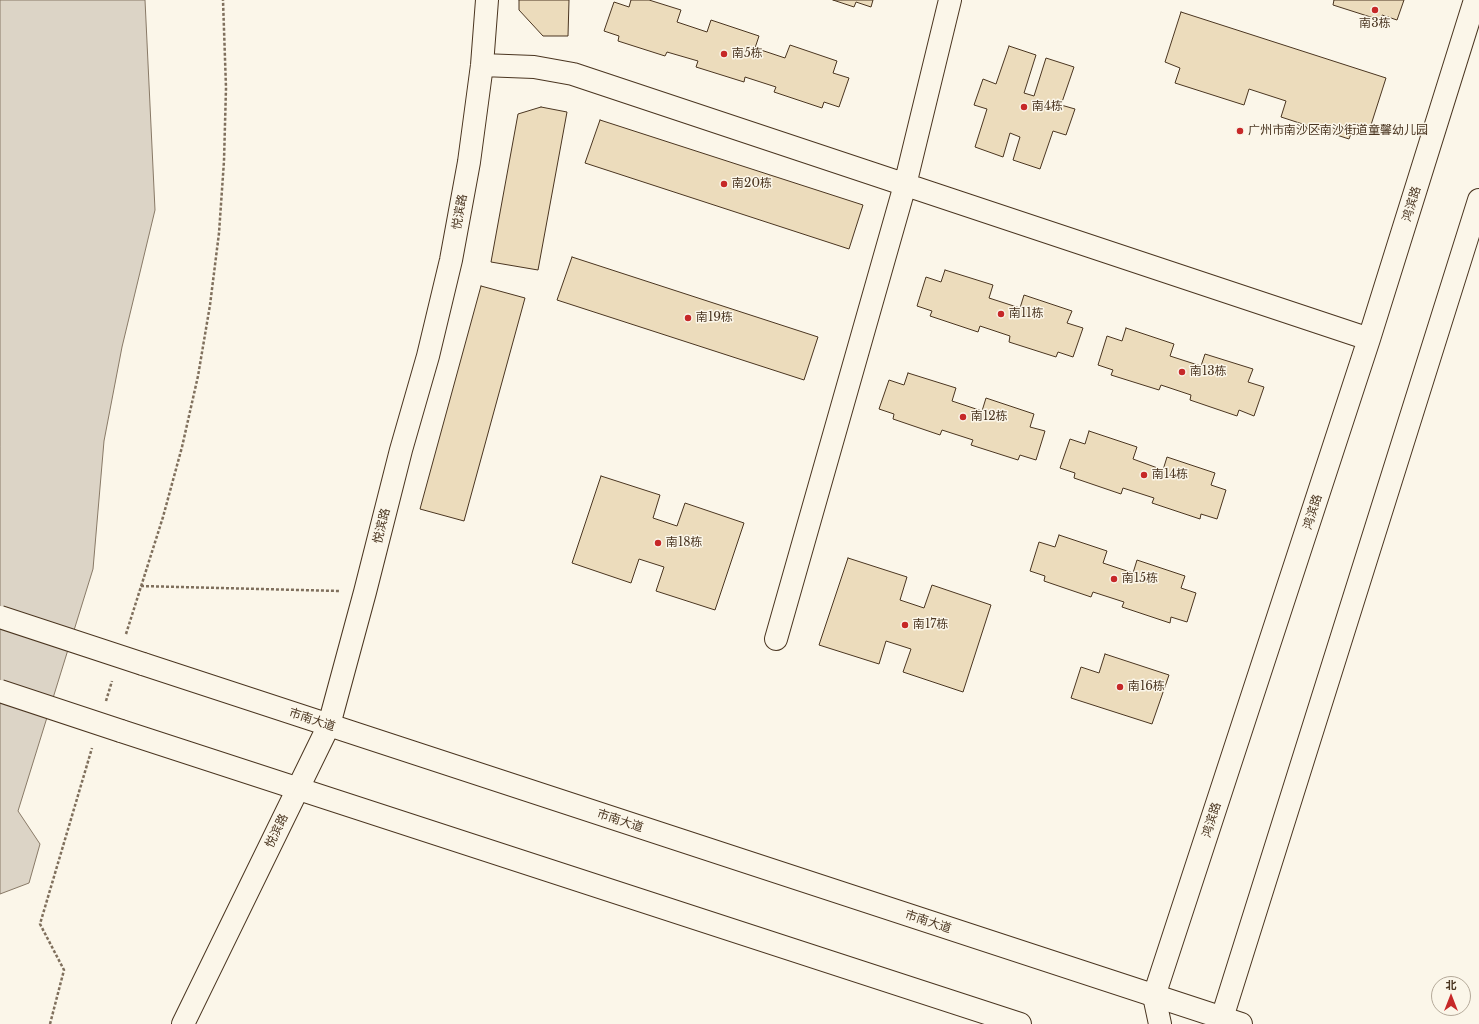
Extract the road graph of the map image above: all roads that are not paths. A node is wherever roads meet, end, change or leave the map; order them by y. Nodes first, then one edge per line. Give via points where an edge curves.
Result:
1 (487, 0) edge
2 (950, 0) edge
3 (1476, 0) edge
4 (482, 65) junction
5 (905, 185) junction
6 (1479, 200) edge
7 (1369, 339) junction
8 (0, 617) edge
9 (776, 639) dead end
10 (0, 691) edge
11 (329, 725) junction
12 (298, 788) junction
13 (1154, 996) junction
14 (1227, 1022) edge
15 (183, 1024) edge
16 (1020, 1024) edge
17 (1160, 1024) edge

1 - 4 street, 悦滨路
2 - 5 street
3 - 7 street, 鸿滨路
4 - 5 street via 534,67 573,74
4 - 11 street, 悦滨路 via 452,260
5 - 7 street
5 - 9 street
6 - 14 street
7 - 13 street, 鸿滨路
8 - 11 street, 市南大道, bridge
10 - 12 street, bridge
11 - 12 street, 悦滨路
11 - 13 street, 市南大道
12 - 15 street, 悦滨路
12 - 16 street
13 - 14 street, 市南大道
13 - 17 street

